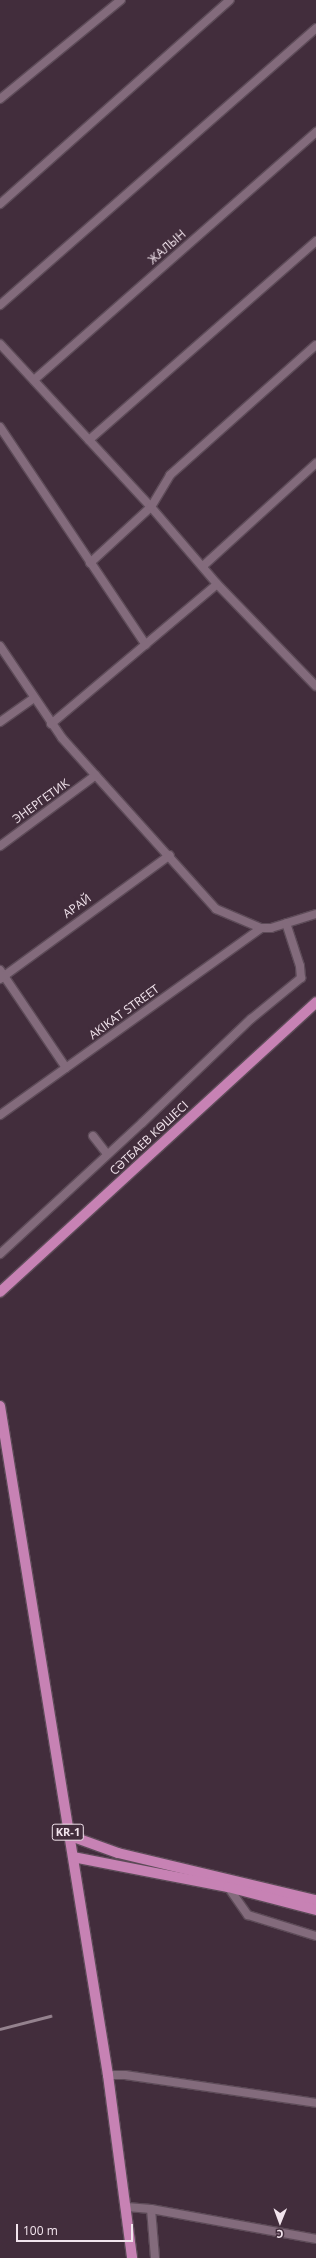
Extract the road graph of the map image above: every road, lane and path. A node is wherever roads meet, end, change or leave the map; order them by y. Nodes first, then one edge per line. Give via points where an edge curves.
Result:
1 (121, 0) edge
2 (230, 0) edge
3 (316, 28) edge
4 (0, 99) edge
5 (316, 132) edge
6 (0, 204) edge
7 (316, 241) edge
8 (0, 305) edge
9 (0, 344) edge
10 (316, 345) edge
11 (34, 380) junction
12 (0, 427) edge
13 (89, 440) junction
14 (316, 463) edge
15 (151, 507) junction
16 (90, 563) junction
17 (203, 566) junction
18 (217, 584) junction
19 (0, 646) edge
20 (146, 646) junction
21 (316, 686) edge
22 (34, 698) junction
23 (0, 722) edge
24 (51, 724) junction
25 (96, 775) junction
26 (0, 846) edge
27 (170, 855) junction
28 (316, 914) edge
29 (286, 923) junction
30 (261, 928) junction
31 (2, 975) edge
32 (316, 1002) edge
33 (66, 1068) junction
34 (0, 1115) edge
35 (93, 1136) dead end
36 (107, 1154) junction
37 (0, 1254) edge
38 (0, 1292) edge
39 (0, 1406) edge
40 (68, 1835) junction
41 (73, 1857) junction
42 (221, 1876) junction
43 (228, 1886) junction
44 (316, 1900) edge
45 (316, 1910) edge
46 (316, 1936) edge
47 (108, 2075) junction
48 (316, 2103) edge
49 (126, 2207) junction
50 (151, 2209) junction
51 (316, 2239) edge
52 (132, 2258) edge
53 (155, 2258) edge

1 - 4 street
2 - 6 street
3 - 8 street
5 - 11 street, ЖАЛЫН
7 - 13 street
9 - 11 street
10 - 15 street via 170,475
11 - 13 street
12 - 16 street
13 - 15 street
14 - 17 street
15 - 16 street
15 - 17 street
16 - 20 street
17 - 18 street
18 - 20 street
18 - 21 street
19 - 22 street
20 - 24 street
22 - 23 street
22 - 24 street
24 - 25 street
25 - 26 street, ЭНЕРГЕТИК
25 - 27 street
27 - 30 street via 216,909
27 - 31 street, АРАЙ
28 - 29 street
29 - 30 street
29 - 36 street via 300,966 300,978 251,1019
30 - 33 street, AKIKAT STREET
31 - 33 street
32 - 38 main road, СӘТБАЕВ КӨШЕСІ
33 - 34 street, AKIKAT STREET
35 - 36 street
36 - 37 street
39 - 40 main road, KR-1
40 - 41 main road, KR-1
40 - 42 main road via 118,1853
41 - 43 main road
41 - 47 main road, KR-1
42 - 43 street
42 - 44 main road
43 - 45 main road
43 - 46 street via 248,1915
47 - 48 street via 125,2075
47 - 49 main road, KR-1
49 - 50 street
49 - 52 main road, KR-1
50 - 51 street
50 - 53 street

